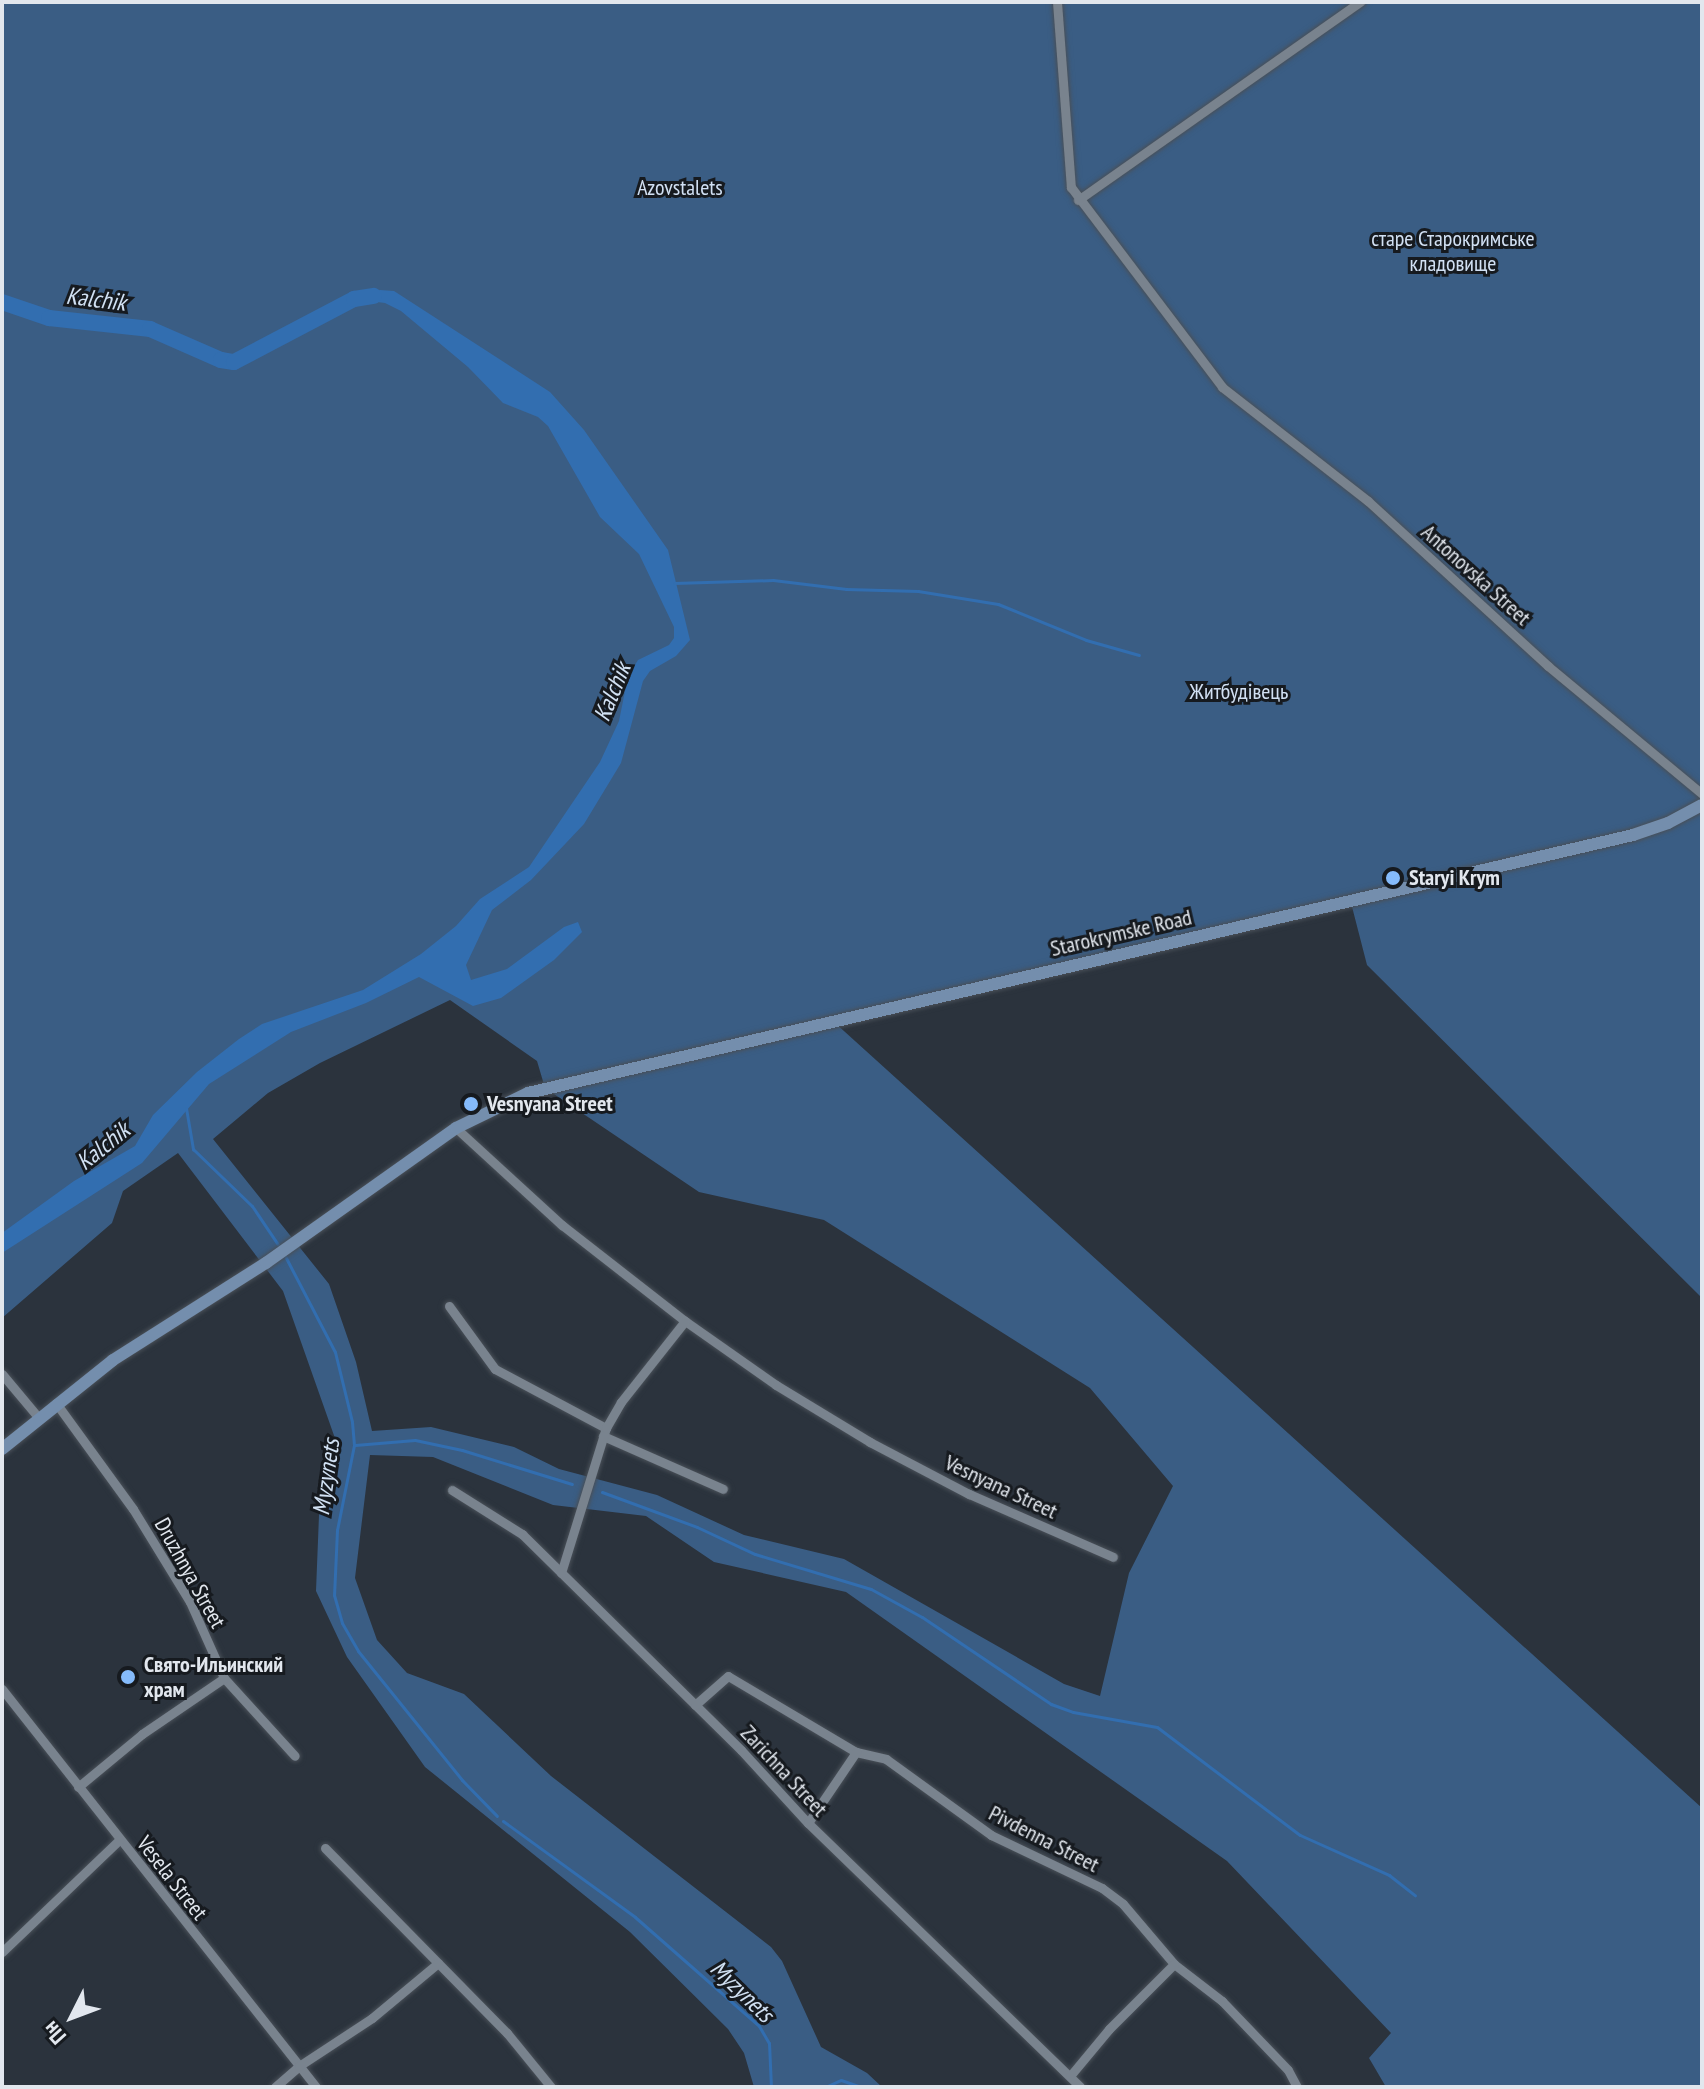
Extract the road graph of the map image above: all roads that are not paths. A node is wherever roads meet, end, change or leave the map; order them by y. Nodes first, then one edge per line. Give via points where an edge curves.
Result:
1 (1057, 2) edge
2 (1360, 2) edge
3 (1078, 200) junction
4 (1702, 794) edge
5 (1702, 805) edge
6 (456, 1128) junction
7 (449, 1306) dead end
8 (685, 1321) junction
9 (2, 1374) edge
10 (56, 1403) junction
11 (38, 1417) junction
12 (604, 1432) junction
13 (2, 1449) edge
14 (723, 1489) dead end
15 (452, 1490) dead end
16 (1113, 1557) dead end
17 (561, 1573) junction
18 (224, 1678) junction
19 (2, 1689) edge
20 (695, 1705) junction
21 (856, 1752) junction
22 (295, 1756) dead end
23 (78, 1787) junction
24 (808, 1823) junction
25 (119, 1840) junction
26 (325, 1848) dead end
27 (2, 1952) edge
28 (438, 1963) junction
29 (1174, 1964) junction
30 (299, 2066) junction
31 (1070, 2076) junction
32 (275, 2087) edge
33 (316, 2087) edge
34 (551, 2087) edge
35 (1080, 2087) edge
36 (1297, 2087) edge

1 - 3 street via 1067,167
2 - 3 street
3 - 4 street, Antonovska Street via 1222,387 1368,501 1548,666
5 - 6 street, Starokrymske Road via 1633,835 545,1088
6 - 8 street, Vesnyana Street via 562,1225
6 - 10 street, Starokrymske Road
7 - 12 street via 495,1369
8 - 12 street
8 - 16 street, Vesnyana Street via 870,1442 969,1494
9 - 11 street
10 - 11 street, Starokrymske Road
10 - 18 street, Druzhnya Street via 133,1509 183,1591
11 - 13 street, Starokrymske Road
12 - 14 street
12 - 17 street
15 - 17 street, Zarichna Street via 522,1534
17 - 20 street, Zarichna Street
18 - 22 street, Druzhnya Street
18 - 23 street via 142,1734
19 - 23 street, Vesela Street
20 - 21 street, Pivdenna Street via 728,1676
20 - 24 street, Zarichna Street
21 - 24 street
21 - 29 street, Pivdenna Street via 886,1759 979,1828 1112,1895
23 - 25 street, Vesela Street
24 - 31 street, Zarichna Street
25 - 27 street
25 - 30 street, Vesela Street
26 - 28 street
28 - 30 street via 372,2018
28 - 34 street
29 - 31 street
29 - 36 street, Pivdenna Street via 1222,2001 1288,2070
30 - 32 street
30 - 33 street, Vesela Street
31 - 35 street, Zarichna Street

